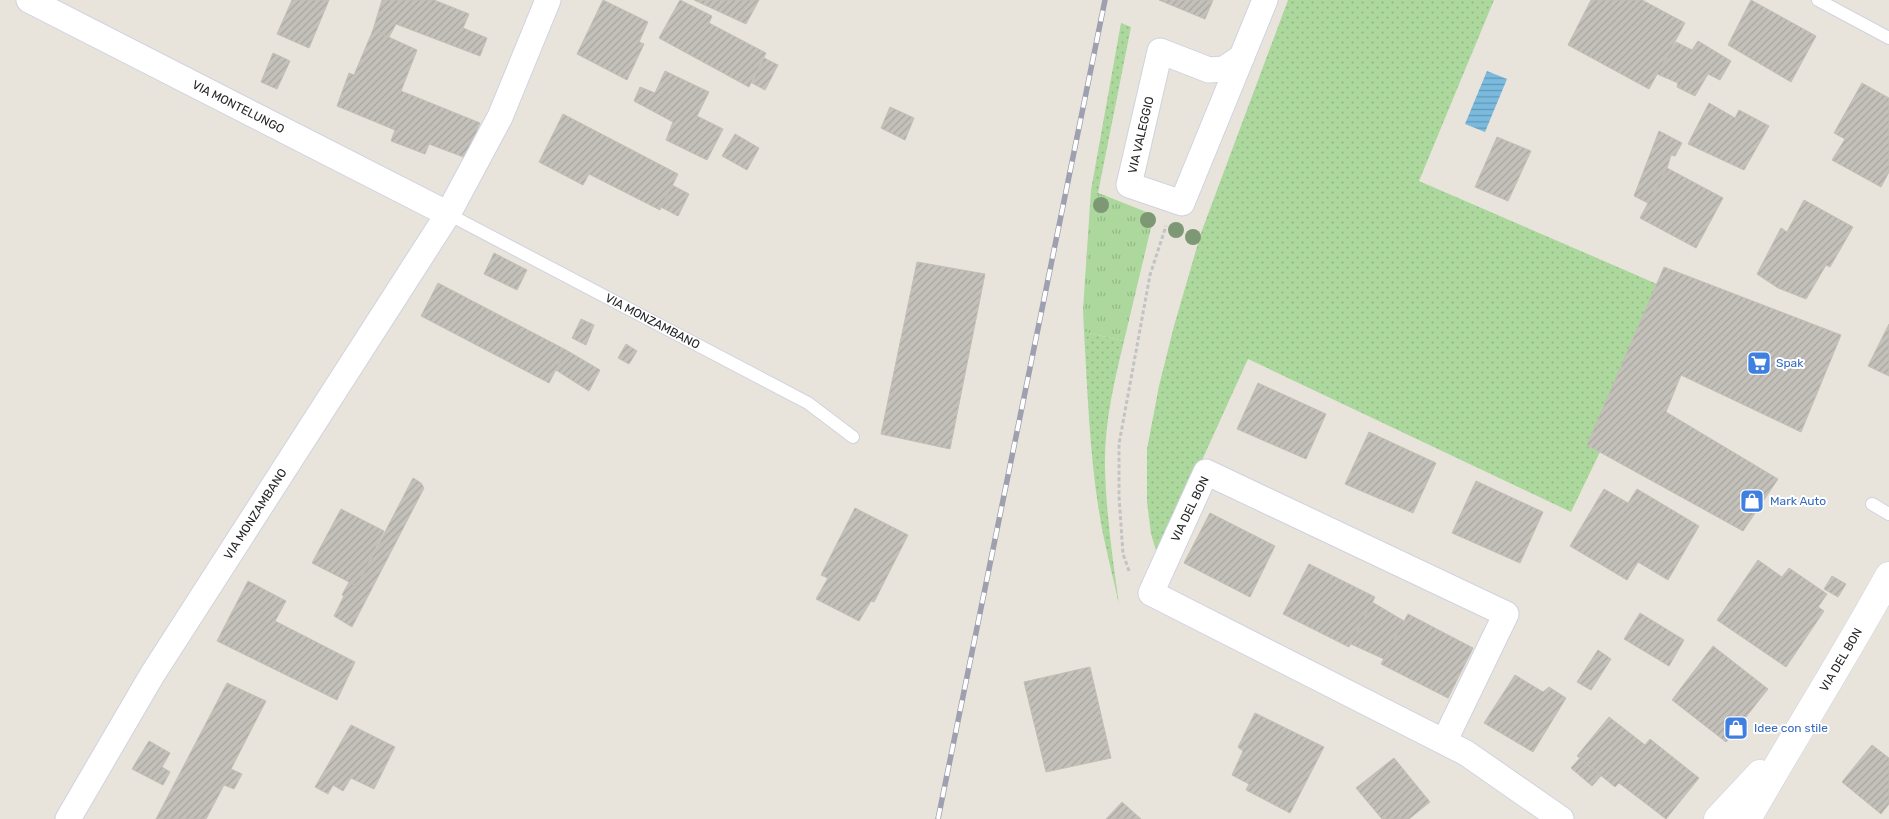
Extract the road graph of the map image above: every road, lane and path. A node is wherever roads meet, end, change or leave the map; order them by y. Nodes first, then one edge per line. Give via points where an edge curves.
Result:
1 (29, 0) edge
2 (548, 0) edge
3 (1265, 0) edge
4 (1818, 0) edge
5 (1889, 38) edge
6 (1242, 57) junction
7 (1182, 203) junction
8 (448, 214) junction
9 (853, 437) dead end
10 (1872, 504) dead end
11 (1889, 514) edge
12 (1889, 576) edge
13 (1151, 593) junction
14 (1444, 742) junction
15 (1791, 742) junction
16 (68, 819) edge
17 (1561, 819) edge
18 (1718, 819) edge
19 (1747, 819) edge

1 - 8 street, VIA MONTELUNGO
2 - 8 street, VIA MONZAMBANO via 500,117
3 - 6 street
4 - 5 lane
6 - 7 street
6 - 7 street, VIA VALEGGIO via 1224,69 1209,70 1160,51 1129,184
7 - 13 path via 1168,220 1150,275 1120,444 1123,554 1136,586
8 - 9 lane, VIA MONZAMBANO via 808,403
8 - 16 street, VIA MONZAMBANO via 152,675
10 - 11 lane
12 - 15 street, VIA DEL BON
13 - 14 street
13 - 14 street, VIA DEL BON via 1206,472 1506,614
14 - 17 street via 1466,753
15 - 18 street, VIA DEL BON
15 - 19 street, VIA DEL BON

